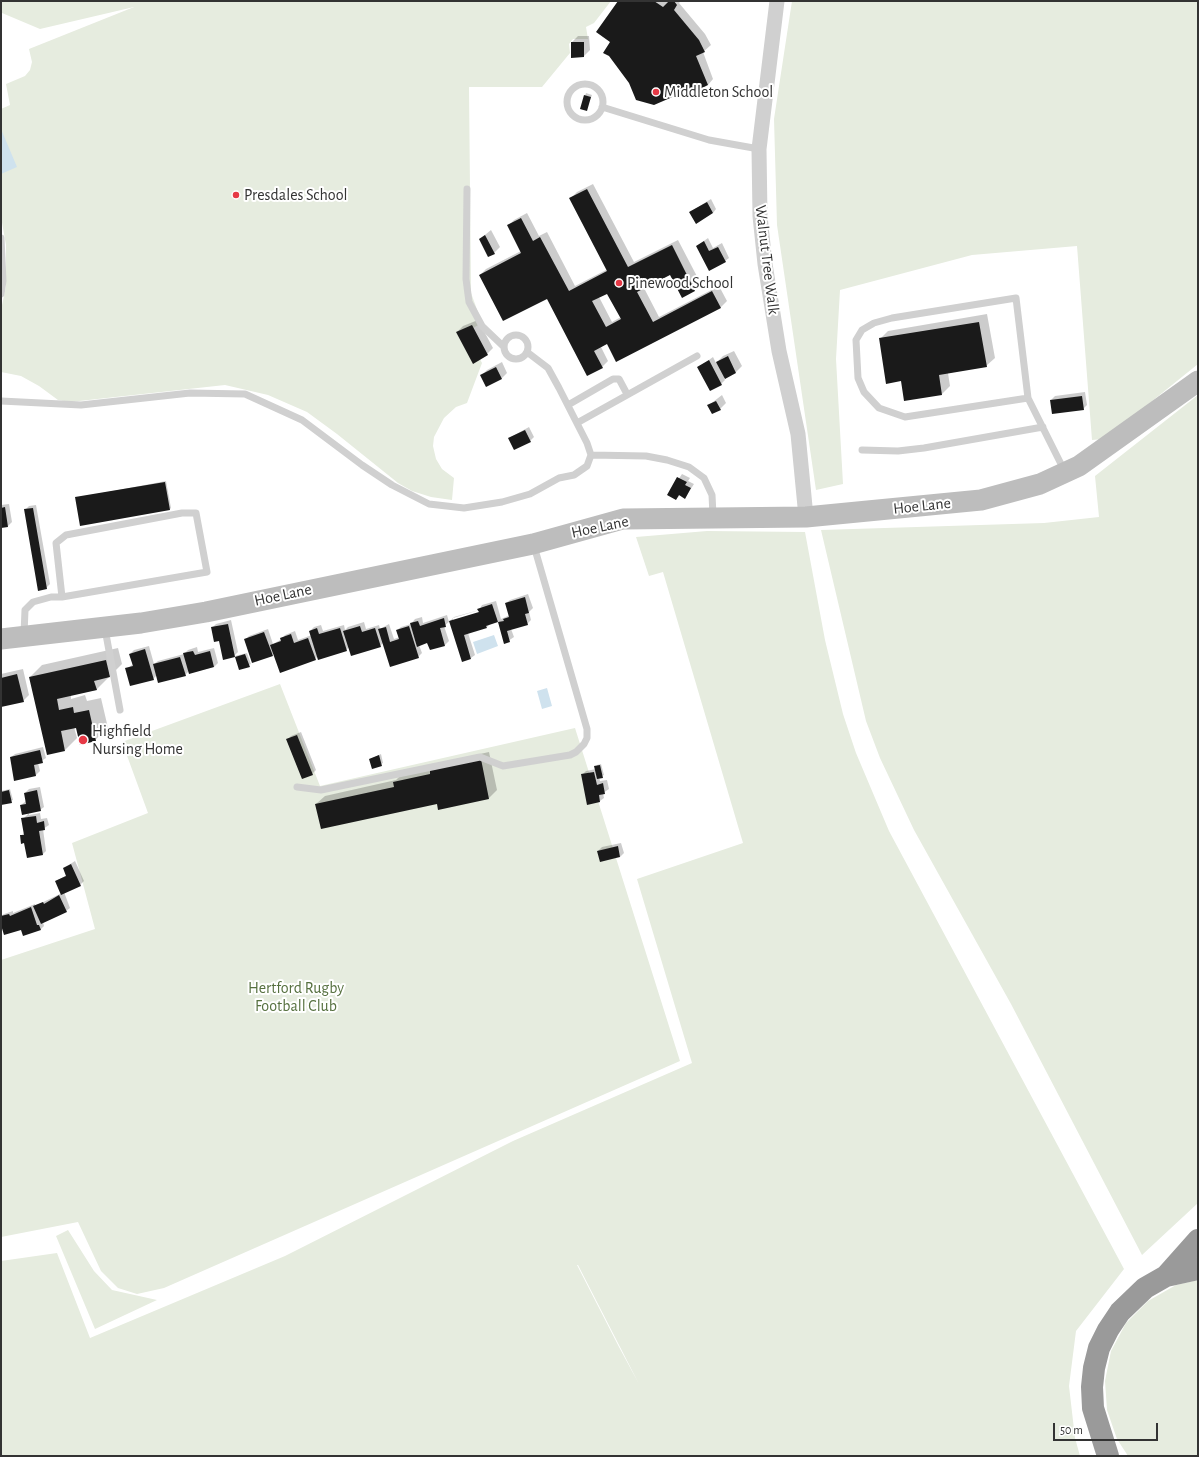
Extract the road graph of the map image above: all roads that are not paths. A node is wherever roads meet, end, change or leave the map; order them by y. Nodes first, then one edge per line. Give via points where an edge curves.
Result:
1 (778, 1) edge
2 (602, 107) junction
3 (759, 149) junction
4 (467, 189) dead end
5 (1, 238) edge
6 (1, 294) edge
7 (504, 347) junction
8 (527, 352) junction
9 (697, 356) dead end
10 (1198, 380) edge
11 (627, 394) junction
12 (1028, 398) junction
13 (1, 401) edge
14 (568, 405) junction
15 (577, 423) junction
16 (1043, 428) junction
17 (862, 450) dead end
18 (590, 455) junction
19 (1066, 474) junction
20 (806, 517) junction
21 (713, 518) junction
22 (533, 544) junction
23 (62, 597) junction
24 (105, 627) junction
25 (24, 636) junction
26 (1, 638) edge
27 (120, 710) dead end
28 (297, 787) dead end
29 (1198, 1240) edge
30 (1198, 1269) edge
31 (1166, 1276) junction
32 (1108, 1456) edge

1 - 3 street, Walnut Tree Walk
2 - 2 lane via 595,117 583,120 572,115 568,98 574,88 580,85 592,86 601,95
2 - 3 lane via 709,140
3 - 20 street, Walnut Tree Walk via 760,216 765,264 779,351 798,434
4 - 7 lane via 468,302 482,326
5 - 6 lane
7 - 8 lane via 507,355 514,358 522,357
7 - 8 lane via 506,340 516,335 526,340
8 - 14 lane via 548,368
9 - 11 lane
10 - 19 street, Hoe Lane via 1106,449
11 - 14 lane via 619,379 613,379
11 - 15 lane
12 - 12 lane via 905,417 892,414 879,408 864,392 858,378 856,340 862,330 874,323 892,318 1016,298
12 - 16 lane
13 - 18 lane via 81,405 190,393 245,394 302,420 362,465 398,488 429,504 464,508 502,502 530,494 559,478 574,475 587,466
14 - 15 lane
15 - 18 lane
16 - 17 lane via 924,448 898,451
16 - 19 lane
18 - 21 lane via 646,456 689,467 704,478 712,495
19 - 20 street, Hoe Lane via 981,500
20 - 21 street, Hoe Lane
21 - 22 street, Hoe Lane via 623,519
22 - 24 street, Hoe Lane via 206,612
22 - 28 lane via 587,729 587,738 576,752 503,766 480,757 321,790
23 - 23 lane via 207,572 196,513 182,513 66,535 56,543
23 - 25 lane via 33,602 25,610
24 - 25 street, Hoe Lane
24 - 27 lane
25 - 26 street, Hoe Lane
29 - 31 highway
30 - 31 highway
31 - 32 highway via 1145,1288 1120,1312 1099,1348 1092,1387 1093,1408

